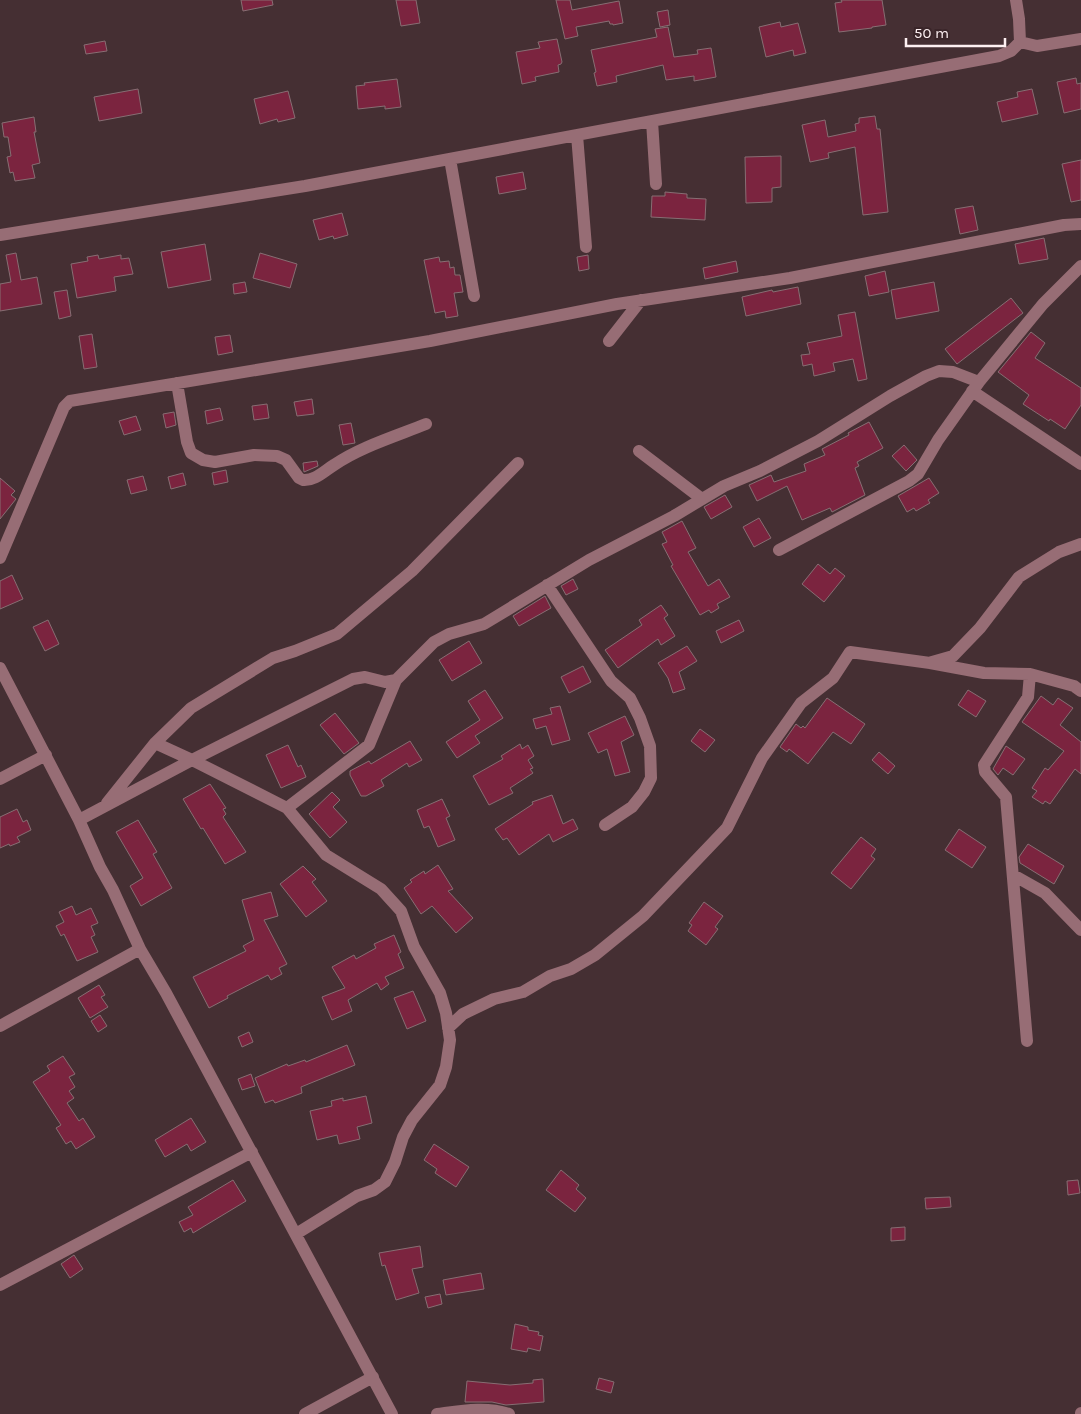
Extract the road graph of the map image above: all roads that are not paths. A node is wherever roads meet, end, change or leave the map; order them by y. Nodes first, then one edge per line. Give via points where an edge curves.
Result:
1 (1016, 0) edge
2 (1081, 40) edge
3 (1020, 42) junction
4 (652, 121) junction
5 (578, 135) junction
6 (450, 159) junction
7 (656, 184) dead end
8 (1081, 224) edge
9 (0, 235) edge
10 (586, 248) dead end
11 (1081, 266) edge
12 (474, 296) dead end
13 (641, 300) junction
14 (609, 341) dead end
15 (177, 383) junction
16 (976, 386) junction
17 (426, 424) dead end
18 (639, 450) dead end
19 (518, 463) dead end
20 (1081, 464) edge
21 (702, 499) junction
22 (1081, 544) edge
23 (779, 550) dead end
24 (0, 558) edge
25 (547, 585) junction
26 (930, 663) junction
27 (0, 668) edge
28 (1030, 674) junction
29 (396, 680) junction
30 (1081, 691) edge
31 (155, 744) junction
32 (46, 755) junction
33 (192, 760) junction
34 (0, 779) edge
35 (104, 807) junction
36 (287, 808) junction
37 (79, 820) junction
38 (605, 825) dead end
39 (1012, 875) junction
40 (1081, 930) edge
41 (140, 949) junction
42 (0, 1026) edge
43 (448, 1028) junction
44 (1028, 1041) dead end
45 (252, 1152) junction
46 (296, 1234) junction
47 (0, 1285) edge
48 (374, 1377) junction
49 (305, 1414) edge
50 (392, 1414) edge
51 (437, 1414) edge
52 (509, 1414) edge

1 - 3 street
2 - 3 street via 1037,46
3 - 4 street via 999,56
4 - 5 street
4 - 7 street
5 - 6 street
5 - 10 street
6 - 9 street
6 - 12 street
8 - 13 street via 790,278
11 - 16 street via 1043,304
13 - 14 street
13 - 15 street via 430,341
15 - 17 street via 191,453 215,462 254,455 277,456 286,460 303,480 316,477 351,455
15 - 24 street via 70,401 64,407
16 - 20 street
16 - 21 street via 953,372 939,371 926,376 818,441
16 - 23 street via 918,474
18 - 21 street
19 - 31 street via 412,571 337,634 273,658 240,677 191,708
21 - 25 street
22 - 26 street via 1059,552 1019,577 980,628 953,656
25 - 29 street via 484,624 434,642
25 - 38 street via 611,680 630,698 650,746 651,778 644,792 632,807
26 - 28 street via 984,673
26 - 43 street via 850,652 833,678 800,704 778,735 762,758 727,828 643,916 595,955 572,969 550,976 523,992 494,999 463,1014
27 - 32 street
28 - 30 street via 1074,686
28 - 39 street via 1028,697 984,765 985,772 1006,797
29 - 33 street via 353,679
29 - 36 street via 369,745
31 - 33 street
31 - 35 street
32 - 34 street
32 - 37 street
33 - 35 street
33 - 36 street
35 - 37 street
36 - 43 street via 326,855 382,889 402,911 414,947 440,993
37 - 41 street
39 - 40 street via 1045,893
39 - 44 street
41 - 42 street
41 - 45 street
43 - 46 street via 449,1049 440,1085 412,1120 385,1182
45 - 46 street
45 - 47 street
46 - 48 street
48 - 49 street
48 - 50 street
51 - 52 street via 498,1410

